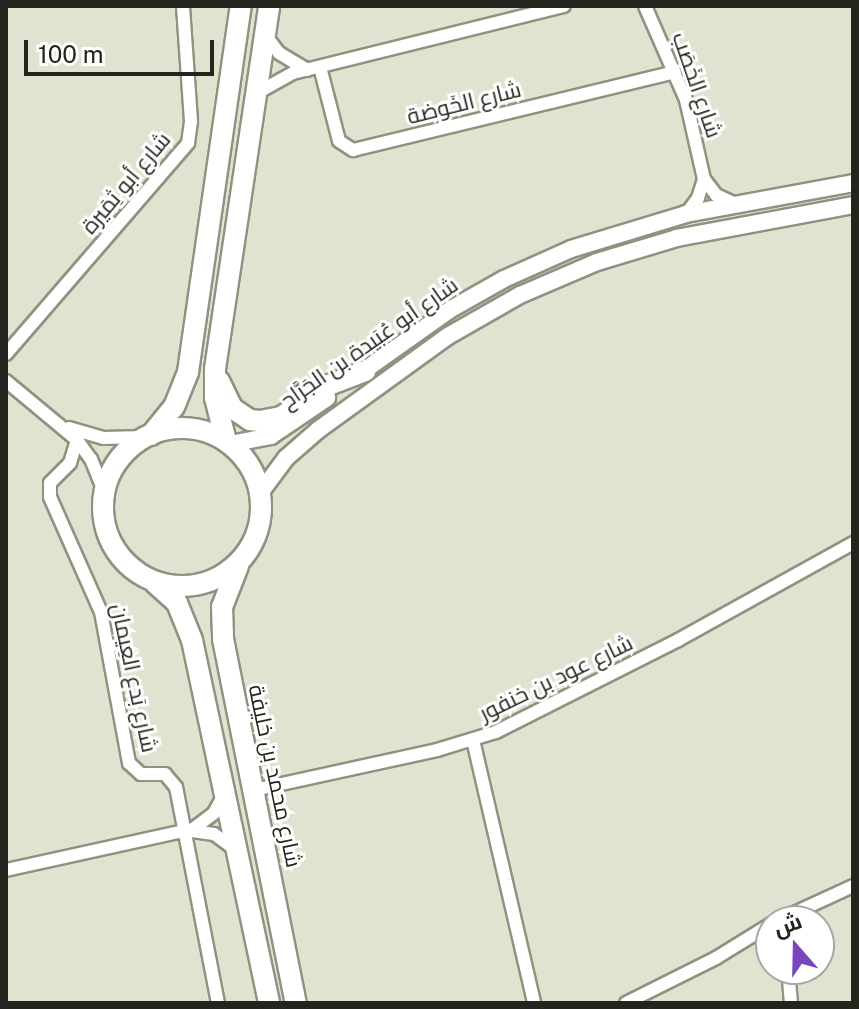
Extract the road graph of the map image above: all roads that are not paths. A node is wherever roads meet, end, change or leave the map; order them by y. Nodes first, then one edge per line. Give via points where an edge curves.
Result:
1 (183, 6) edge
2 (269, 6) edge
3 (564, 6) edge
4 (645, 6) edge
5 (238, 12) edge
6 (265, 35) junction
7 (314, 68) junction
8 (675, 72) junction
9 (257, 93) junction
10 (704, 179) junction
11 (853, 183) edge
12 (733, 203) junction
13 (853, 205) edge
14 (686, 214) junction
15 (6, 354) edge
16 (215, 369) junction
17 (365, 371) junction
18 (6, 381) edge
19 (62, 426) junction
20 (148, 436) junction
21 (77, 440) junction
22 (228, 442) junction
23 (104, 492) junction
24 (260, 493) junction
25 (853, 543) edge
26 (241, 561) junction
27 (152, 580) junction
28 (473, 740) junction
29 (225, 790) junction
30 (254, 790) junction
31 (185, 831) junction
32 (238, 852) junction
33 (6, 870) edge
34 (853, 886) edge
35 (814, 905) edge
36 (755, 935) edge
37 (218, 1003) edge
38 (269, 1003) edge
39 (296, 1003) edge
40 (534, 1003) edge
41 (626, 1003) edge

1 - 15 street, شارع أبو ثِمَيرة via 188,143
2 - 6 highway
3 - 7 street
4 - 8 street, شارع الخَصَب
5 - 20 highway via 188,372 174,407
6 - 7 street via 279,53
6 - 9 highway
7 - 8 street, شارع الخَوضة via 339,141 353,150
7 - 9 street via 280,77
8 - 10 street, شارع الخَصَب
9 - 16 highway
10 - 12 street via 716,195
10 - 14 street
11 - 12 main road, شارع أبو عُبَيدة بن الجَرَّاح
12 - 14 main road, شارع أبو عُبَيدة بن الجَرَّاح
13 - 24 main road, شارع أبو عُبَيدة بن الجَرَّاح via 663,241 520,295 448,336 318,430 286,458
14 - 17 main road, شارع أبو عُبَيدة بن الجَرَّاح via 584,244 504,279 425,325
16 - 17 highway via 232,408 260,421 281,417 329,385
16 - 22 highway via 215,398
17 - 22 main road, شارع أبو عُبَيدة بن الجَرَّاح via 271,436
18 - 19 street
19 - 20 street via 103,438
19 - 21 street
20 - 22 highway via 189,428
20 - 23 highway via 126,451
21 - 23 street
21 - 31 street, شارع بَدع العِيمان via 70,463 50,483 50,497 98,604 129,763 141,774 170,777
22 - 24 highway via 244,457
23 - 27 highway via 103,519 112,545 129,566
24 - 26 highway via 258,529
25 - 28 street, شارع عود بن خنفور via 557,703
26 - 27 highway via 222,576 199,584 175,586
26 - 30 highway, شارع محمد بن خليفة via 226,591 221,623
27 - 29 highway via 177,603 186,621
28 - 30 street, شارع عود بن خنفور
28 - 40 street
29 - 31 street via 214,813
29 - 32 highway
30 - 39 highway, شارع محمد بن خليفة
31 - 32 street via 214,834
31 - 33 street
31 - 37 street, شارع بَدع العِيمان
32 - 38 highway
34 - 35 street
36 - 41 street

